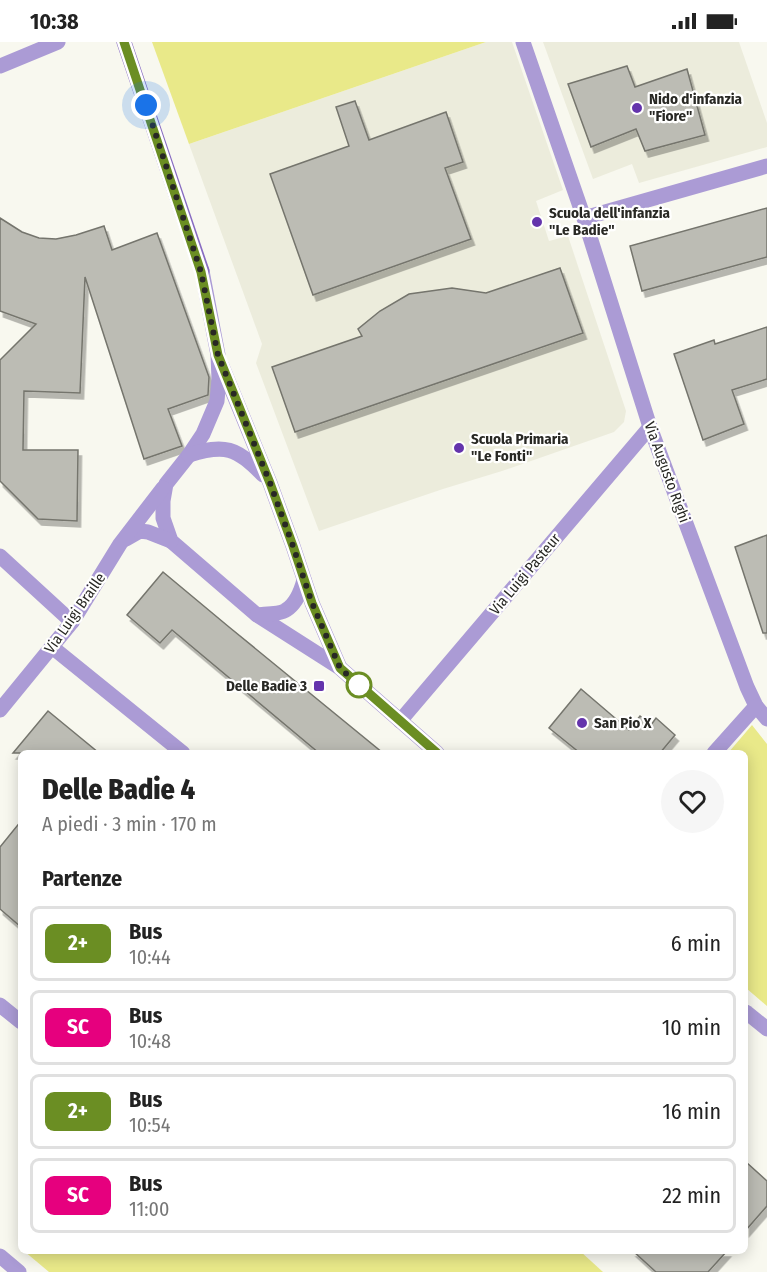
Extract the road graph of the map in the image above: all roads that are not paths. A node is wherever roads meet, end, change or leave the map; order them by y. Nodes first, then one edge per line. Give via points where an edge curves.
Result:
1 (58, 42) edge
2 (124, 42) edge
3 (523, 42) edge
4 (0, 66) edge
5 (767, 166) edge
6 (584, 218) junction
7 (218, 355) junction
8 (650, 427) junction
9 (189, 455) junction
10 (270, 483) junction
11 (166, 484) junction
12 (124, 540) junction
13 (171, 542) junction
14 (0, 556) edge
15 (304, 580) junction
16 (256, 615) junction
17 (72, 622) junction
18 (52, 647) junction
19 (340, 668) junction
20 (756, 706) junction
21 (0, 710) edge
22 (767, 719) edge
23 (400, 722) junction
24 (179, 750) edge
25 (433, 750) edge
26 (717, 750) edge
27 (0, 1005) edge
28 (748, 1014) edge
29 (18, 1020) edge
30 (767, 1029) edge
31 (0, 1256) edge
32 (19, 1272) edge

1 - 4 street
2 - 7 street via 201,272
3 - 6 street, Via Augusto Righi
5 - 6 street
6 - 8 street, Via Augusto Righi
7 - 9 street, Via Luigi Braille via 217,401
7 - 10 street
8 - 20 street, Via Augusto Righi
8 - 23 street, Via Luigi Pasteur
9 - 10 street via 208,449 228,449 243,456
9 - 11 street, Via Luigi Braille
10 - 15 street
11 - 12 street, Via Luigi Braille
11 - 13 street via 163,518
12 - 13 street via 140,531
12 - 17 street, Via Luigi Braille
13 - 16 street
14 - 17 street
15 - 16 street via 302,590 285,611
15 - 19 street
16 - 19 street
17 - 18 street, Via Luigi Braille
18 - 21 street, Via Luigi Braille
18 - 24 street
19 - 23 street
20 - 22 street, Via Augusto Righi
20 - 26 street
23 - 25 street
27 - 29 street
28 - 30 street
31 - 32 street

